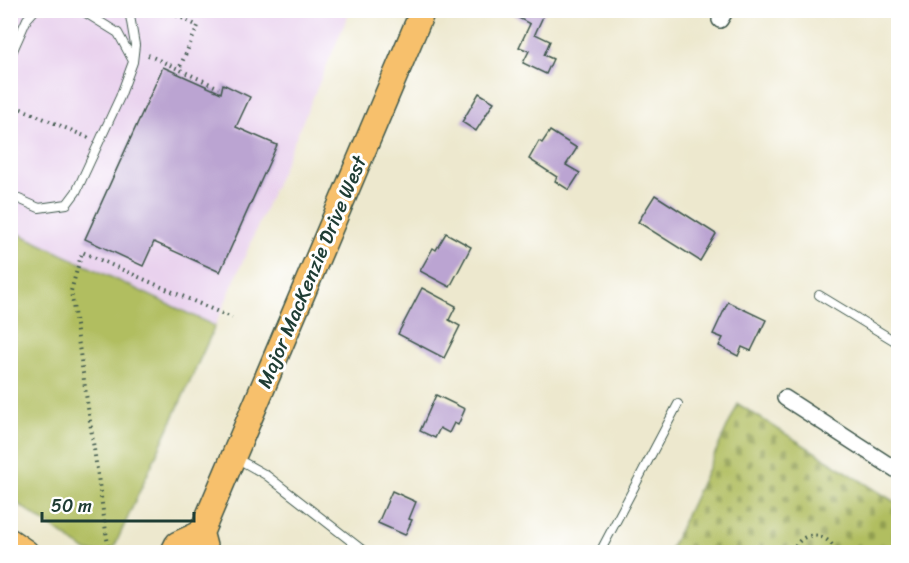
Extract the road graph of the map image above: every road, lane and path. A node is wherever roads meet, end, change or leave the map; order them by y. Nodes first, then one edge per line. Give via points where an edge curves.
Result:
1 (34, 10) edge
2 (81, 10) edge
3 (129, 10) edge
4 (166, 10) edge
5 (423, 10) edge
6 (148, 55) dead end
7 (10, 57) edge
8 (133, 62) junction
9 (179, 69) junction
10 (219, 88) dead end
11 (10, 104) edge
12 (89, 139) dead end
13 (10, 195) edge
14 (819, 295) dead end
15 (232, 318) dead end
16 (898, 344) edge
17 (785, 398) dead end
18 (678, 404) dead end
19 (234, 457) junction
20 (898, 471) edge
21 (203, 543) edge
22 (109, 552) edge
23 (173, 552) edge
24 (365, 552) edge
25 (600, 552) edge
26 (793, 552) edge
27 (836, 552) edge

1 - 7 lane
2 - 8 lane via 118,33
3 - 8 lane via 135,45
4 - 9 path via 198,26
5 - 19 main road, Major MacKenzie Drive West
6 - 9 path
8 - 13 lane via 76,192 67,204 39,208
9 - 10 path
11 - 12 path
14 - 16 lane
15 - 22 path via 82,252 71,291
17 - 20 street
18 - 25 lane
19 - 21 main road, Major MacKenzie Drive West
19 - 24 lane via 266,475
21 - 23 main road, Major MacKenzie Drive West via 177,544
26 - 27 path via 802,538 816,535 829,540

